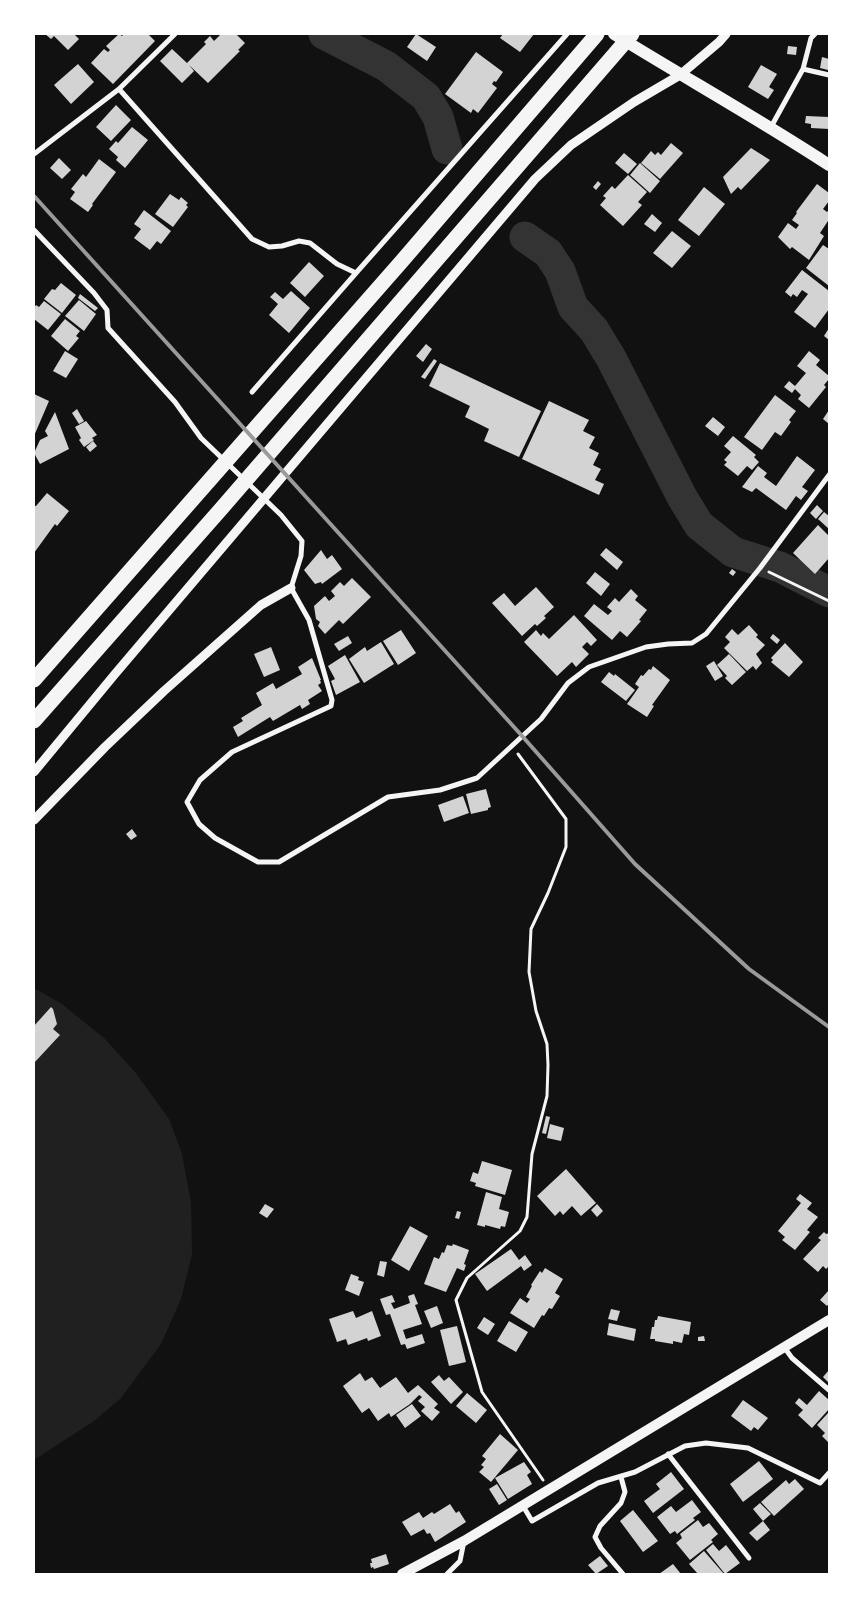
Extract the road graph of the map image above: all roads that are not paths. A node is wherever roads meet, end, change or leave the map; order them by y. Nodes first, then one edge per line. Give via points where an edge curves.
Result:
1 (175, 34) edge
2 (567, 34) edge
3 (597, 34) edge
4 (614, 34) edge
5 (632, 34) edge
6 (726, 34) edge
7 (814, 34) edge
8 (803, 69) junction
9 (680, 75) junction
10 (829, 75) edge
11 (119, 89) junction
12 (771, 127) junction
13 (34, 152) edge
14 (829, 165) edge
15 (34, 230) edge
16 (356, 273) junction
17 (252, 392) dead end
18 (829, 475) edge
19 (290, 588) junction
20 (34, 680) edge
21 (34, 721) edge
22 (34, 772) edge
23 (34, 820) edge
24 (829, 1322) edge
25 (784, 1348) junction
26 (829, 1390) edge
27 (668, 1454) junction
28 (829, 1473) edge
29 (621, 1477) junction
30 (523, 1506) junction
31 (464, 1541) junction
32 (748, 1558) dead end
33 (402, 1574) edge
34 (447, 1574) edge
35 (623, 1574) edge

1 - 11 street
2 - 16 street
3 - 20 highway
4 - 9 main road
5 - 21 highway
6 - 9 street
7 - 8 street
8 - 10 street
8 - 12 street
9 - 12 main road
9 - 22 street via 571,145 535,179
11 - 13 street
11 - 16 street via 252,239 269,247 299,241 310,243 337,264
12 - 14 main road
15 - 19 street via 94,293 107,310 108,328 175,402 201,438 281,515 302,541 302,556
16 - 17 street
18 - 19 street via 706,634 692,643 646,647 589,667 568,683 541,719 477,778 440,790 388,797 279,862 258,862 215,838 199,824 187,802 200,780 232,752 331,706 309,620
19 - 23 street via 261,605 164,691
24 - 25 main road
25 - 26 street
25 - 30 main road
27 - 28 street via 684,1446 706,1443 748,1448 820,1483
27 - 29 street
27 - 32 street
29 - 30 street via 598,1483 532,1521
29 - 35 street via 625,1492 621,1503 600,1526 595,1537
30 - 31 main road
31 - 33 main road
31 - 34 street via 460,1561

